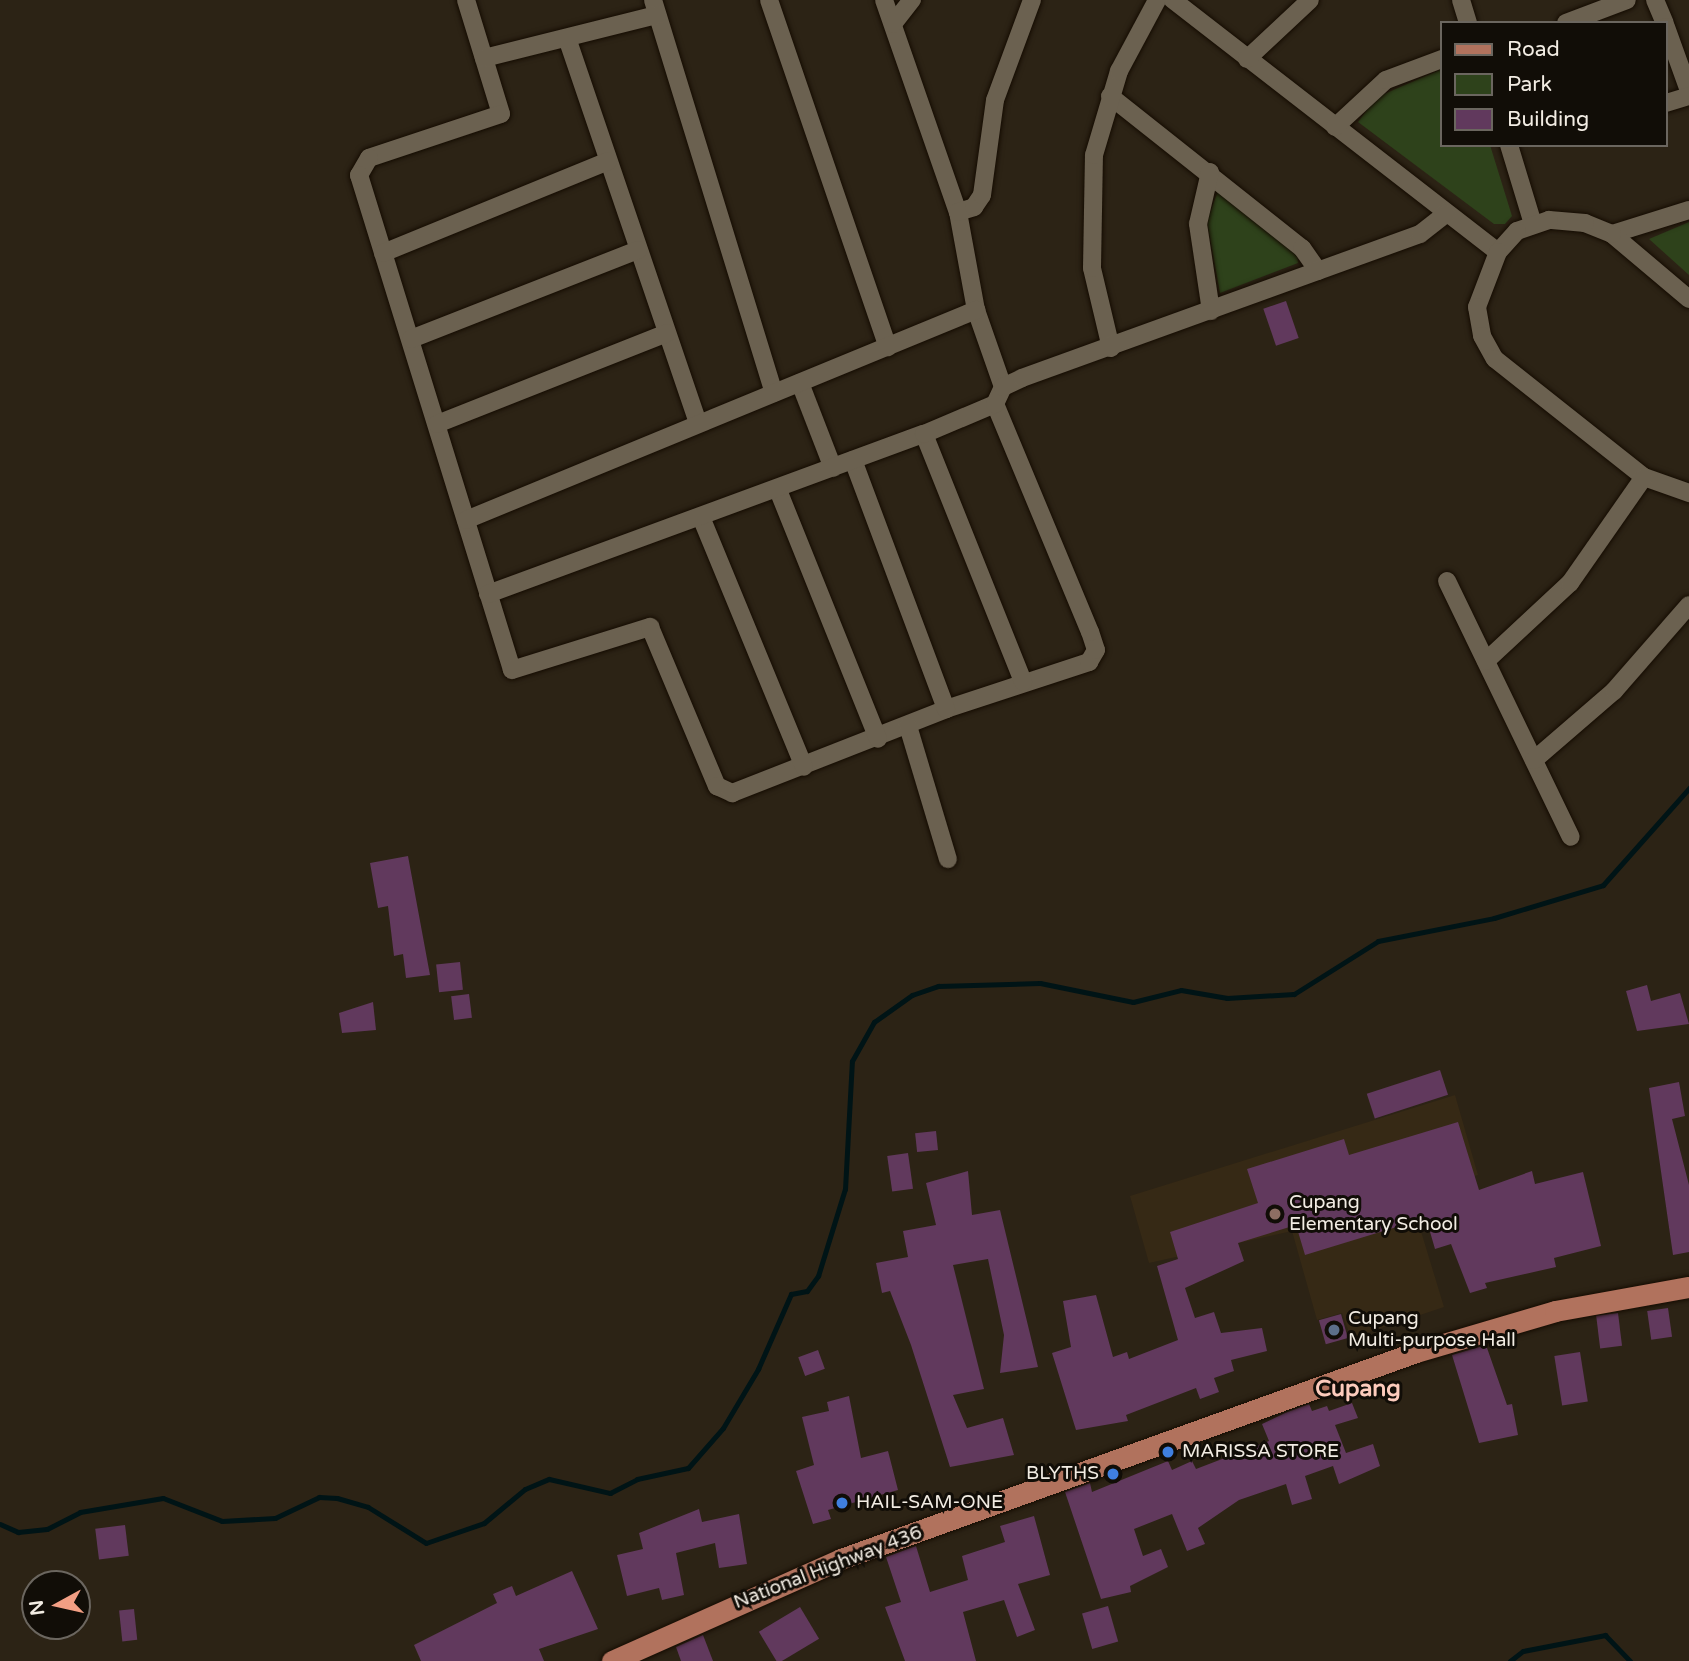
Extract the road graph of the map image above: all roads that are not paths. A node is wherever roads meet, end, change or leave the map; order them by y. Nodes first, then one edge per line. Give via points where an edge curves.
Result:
1 (466, 0) edge
2 (769, 0) edge
3 (884, 0) edge
4 (912, 0) edge
5 (1032, 0) edge
6 (1157, 0) edge
7 (1173, 0) edge
8 (1310, 0) edge
9 (1461, 0) edge
10 (1627, 0) edge
11 (1656, 0) edge
12 (655, 8) edge
13 (1467, 21) edge
14 (1571, 21) edge
15 (1664, 21) edge
16 (893, 24) junction
17 (1668, 34) edge
18 (567, 38) junction
19 (484, 58) junction
20 (1247, 59) junction
21 (1440, 60) edge
22 (1689, 94) edge
23 (1110, 96) junction
24 (1668, 102) edge
25 (1335, 127) junction
26 (1513, 147) edge
27 (608, 161) junction
28 (1210, 172) junction
29 (1689, 210) edge
30 (958, 212) junction
31 (1446, 214) junction
32 (1533, 224) junction
33 (1612, 234) junction
34 (639, 250) junction
35 (1498, 252) junction
36 (383, 253) junction
37 (1318, 271) junction
38 (1689, 299) edge
39 (976, 310) junction
40 (1211, 311) junction
41 (667, 333) junction
42 (411, 339) junction
43 (888, 347) junction
44 (1111, 348) junction
45 (800, 383) junction
46 (1003, 387) junction
47 (774, 393) junction
48 (995, 404) junction
49 (698, 423) junction
50 (437, 424) junction
51 (924, 434) junction
52 (853, 460) junction
53 (832, 468) junction
54 (1644, 477) junction
55 (778, 490) junction
56 (1689, 493) edge
57 (701, 517) junction
58 (466, 520) junction
59 (1447, 581) dead end
60 (488, 594) junction
61 (1689, 605) edge
62 (1486, 661) junction
63 (1023, 682) junction
64 (946, 709) junction
65 (908, 726) junction
66 (878, 739) junction
67 (1534, 760) junction
68 (804, 767) junction
69 (1571, 837) dead end
70 (948, 859) dead end
71 (1689, 1287) edge
72 (612, 1661) edge

1 - 19 street
2 - 43 street
3 - 16 street
4 - 16 street
5 - 30 street via 995,100 982,195 974,207
6 - 23 street
7 - 20 street
8 - 20 street
9 - 13 street
10 - 14 street
11 - 15 street
12 - 18 street
12 - 47 street
16 - 30 street
17 - 22 street
18 - 19 street
18 - 27 street
19 - 36 street via 501,114 369,158 359,175
20 - 25 street
21 - 25 street via 1386,80
22 - 24 street
23 - 28 street
23 - 44 street via 1094,155 1089,216 1096,292
25 - 31 street
26 - 32 street
27 - 34 street
27 - 36 street
28 - 37 street via 1302,248
28 - 40 street via 1198,233
29 - 33 street
30 - 39 street
31 - 35 street
31 - 37 street via 1420,234
32 - 33 street via 1567,220
32 - 35 street
33 - 38 street
34 - 41 street
34 - 42 street
35 - 54 street via 1477,307 1487,348
36 - 42 street
37 - 40 street
39 - 43 street
39 - 46 street
40 - 44 street
41 - 49 street
41 - 50 street
42 - 50 street
43 - 45 street
44 - 46 street
45 - 47 street
45 - 53 street
46 - 48 street
47 - 49 street
48 - 51 street
48 - 63 street via 1096,650 1089,662
49 - 58 street
50 - 58 street
51 - 52 street
51 - 63 street
52 - 53 street
52 - 64 street
53 - 55 street
54 - 56 street
54 - 62 street via 1570,583
55 - 57 street
55 - 66 street
57 - 60 street
57 - 68 street
58 - 60 street
59 - 62 street
60 - 68 street via 512,670 650,628 717,786 748,791
61 - 67 street via 1614,691
62 - 67 street
63 - 64 street
64 - 65 street
65 - 66 street
65 - 70 street
66 - 68 street
67 - 69 street
71 - 72 main road, National Highway 436 via 1555,1311 1416,1352 841,1559

